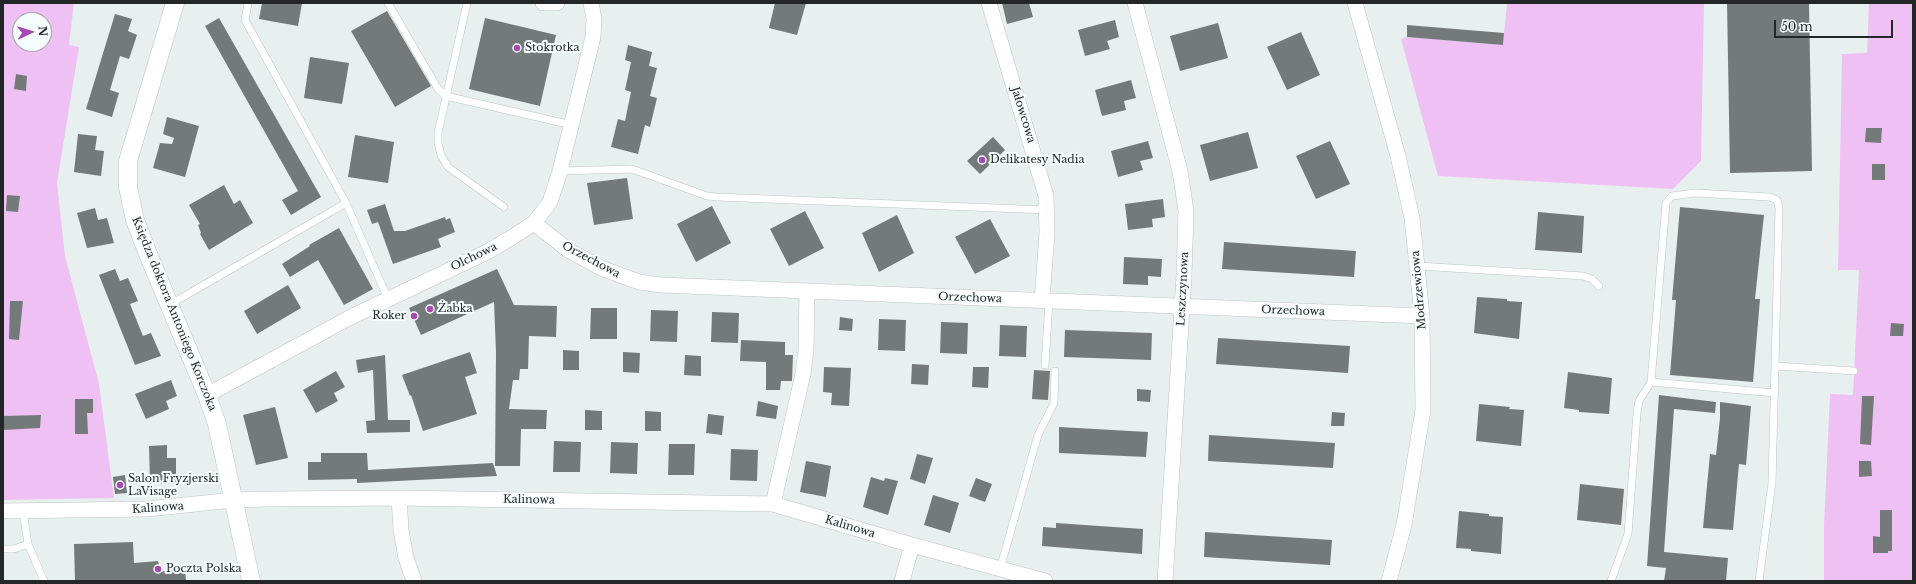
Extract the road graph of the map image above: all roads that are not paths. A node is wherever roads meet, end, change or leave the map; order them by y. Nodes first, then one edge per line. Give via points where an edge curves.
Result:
1 (175, 3) edge
2 (248, 3) edge
3 (388, 3) edge
4 (467, 3) edge
5 (543, 3) edge
6 (557, 3) edge
7 (591, 3) edge
8 (989, 3) edge
9 (1135, 3) edge
10 (1355, 3) edge
11 (446, 96) junction
12 (572, 125) junction
13 (560, 171) junction
14 (346, 203) junction
15 (504, 207) dead end
16 (1047, 210) junction
17 (534, 222) junction
18 (1418, 266) junction
19 (1599, 286) dead end
20 (807, 291) junction
21 (388, 299) junction
22 (1045, 301) junction
23 (169, 305) junction
24 (1182, 306) junction
25 (1422, 316) junction
26 (1046, 365) dead end
27 (1776, 366) junction
28 (1056, 371) dead end
29 (1854, 371) dead end
30 (1651, 382) junction
31 (1775, 393) junction
32 (207, 395) junction
33 (399, 498) junction
34 (234, 500) junction
35 (773, 504) junction
36 (3, 511) edge
37 (24, 511) junction
38 (28, 544) junction
39 (912, 545) junction
40 (3, 549) edge
41 (1000, 569) junction
42 (44, 581) edge
43 (250, 581) edge
44 (414, 581) edge
45 (902, 581) edge
46 (1045, 581) edge
47 (1165, 581) edge
48 (1389, 581) edge
49 (1611, 581) edge
50 (1759, 581) edge

1 - 23 street, Księdza doktora Antoniego Korczoka via 128,161 128,187 135,220
2 - 14 lane via 245,20
3 - 11 lane via 438,89
4 - 11 lane
5 - 6 street
7 - 12 street, Olchowa via 594,19 593,37
8 - 16 street, Jałowcowa via 1043,184
9 - 24 street, Leszczynowa via 1185,193 1186,232
10 - 18 street, Modrzewiowa via 1398,156 1412,218
11 - 12 lane
11 - 15 lane via 438,133 441,155 448,167 458,176
12 - 13 street, Olchowa
13 - 16 lane via 632,169 707,196 717,197
13 - 17 street, Olchowa via 550,202
14 - 21 lane
14 - 23 lane
16 - 22 street, Jałowcowa
17 - 20 street, Orzechowa via 568,250 602,268 639,282
17 - 21 street, Olchowa via 487,252
18 - 19 lane via 1583,276 1592,279
18 - 25 street, Modrzewiowa
20 - 22 street, Orzechowa
20 - 35 street via 803,374
21 - 32 street, Olchowa
22 - 24 street, Orzechowa
22 - 26 lane
23 - 32 street, Księdza doktora Antoniego Korczoka
24 - 25 street, Orzechowa
24 - 47 street, Leszczynowa
25 - 48 street, Modrzewiowa via 1423,410 1404,525
27 - 29 lane
27 - 30 lane via 1779,208 1777,200 1741,194 1696,193 1672,196 1666,203
27 - 31 lane
28 - 41 lane via 1054,403 1038,435
30 - 31 lane
30 - 49 lane via 1639,401 1628,534
31 - 50 lane via 1772,483
32 - 34 street, Księdza doktora Antoniego Korczoka via 217,424
33 - 34 street, Kalinowa
33 - 35 street, Kalinowa
33 - 44 street via 406,558
34 - 37 street, Kalinowa via 147,509
34 - 43 street, Księdza doktora Antoniego Korczoka
35 - 39 street, Kalinowa
36 - 37 street, Kalinowa
37 - 38 lane
38 - 40 lane via 14,549
38 - 42 lane
39 - 41 street, Kalinowa
39 - 45 street
41 - 46 street, Kalinowa

